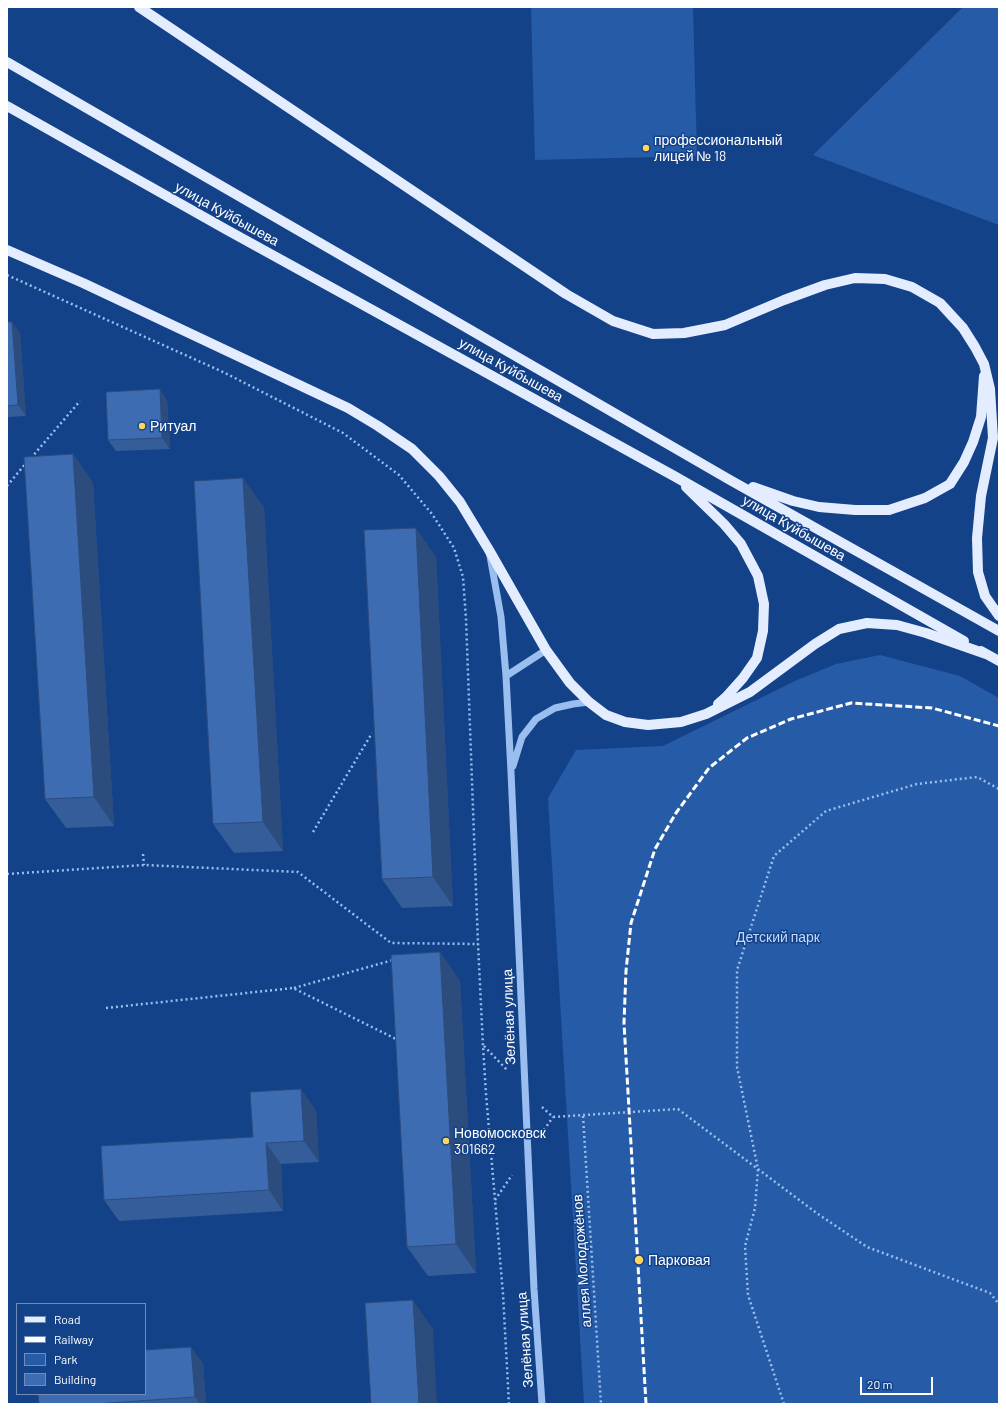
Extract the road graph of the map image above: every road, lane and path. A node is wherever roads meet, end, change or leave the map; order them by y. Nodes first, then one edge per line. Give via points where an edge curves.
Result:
1 (139, 7) edge
2 (7, 62) edge
3 (7, 106) edge
4 (7, 250) edge
5 (7, 275) edge
6 (984, 364) junction
7 (80, 401) dead end
8 (674, 476) junction
9 (730, 480) junction
10 (7, 486) edge
11 (489, 550) junction
12 (999, 616) edge
13 (999, 631) edge
14 (546, 650) junction
15 (986, 654) junction
16 (999, 661) edge
17 (506, 676) junction
18 (589, 702) junction
19 (706, 714) junction
20 (372, 733) edge
21 (511, 772) junction
22 (999, 789) edge
23 (313, 832) dead end
24 (143, 854) dead end
25 (144, 865) junction
26 (7, 874) edge
27 (478, 944) junction
28 (393, 960) edge
29 (293, 988) junction
30 (106, 1008) dead end
31 (398, 1040) edge
32 (583, 1116) junction
33 (553, 1117) dead end
34 (758, 1169) junction
35 (999, 1304) edge
36 (509, 1404) edge
37 (542, 1404) edge
38 (601, 1404) edge
39 (784, 1404) edge

1 - 6 main road via 566,294 613,321 653,334 684,333 725,326 825,285 855,278 884,279 912,287 940,303 963,328
2 - 9 main road, улица Куйбышева
3 - 8 main road, улица Куйбышева via 226,230
4 - 11 main road via 334,401 378,426 412,449 439,476 460,502
5 - 27 path via 223,372 343,433 399,476 432,514 454,548 463,577
6 - 9 main road via 981,417 973,442 950,484 925,498 889,510 819,507
6 - 12 main road via 990,389 993,438 981,496 977,538 978,572 985,596
7 - 10 path
8 - 15 main road, улица Куйбышева
8 - 19 main road via 741,544 758,576 764,604 763,631 757,658 743,678
9 - 13 main road, улица Куйбышева
11 - 14 main road
11 - 17 street, Зелёная улица via 501,617
14 - 17 street
14 - 18 main road via 570,683
15 - 16 main road, улица Куйбышева
15 - 19 main road via 897,625 867,623 839,629 750,692
17 - 21 street, Зелёная улица
18 - 19 main road via 606,715 625,722 648,725 681,722
18 - 21 street via 555,708 536,719 522,737
20 - 23 path
21 - 37 street, Зелёная улица via 534,1290
22 - 34 path via 977,777 917,784 826,812 774,856 737,970 737,1067
24 - 25 path
25 - 26 path
25 - 27 path via 298,872 390,943
27 - 36 path via 486,1094
28 - 29 path
29 - 30 path
29 - 31 path
32 - 33 path
32 - 34 path via 678,1109
32 - 38 path, аллея Молодожёнов
34 - 35 path via 867,1247 990,1293
34 - 39 path via 755,1208 745,1246 748,1295

